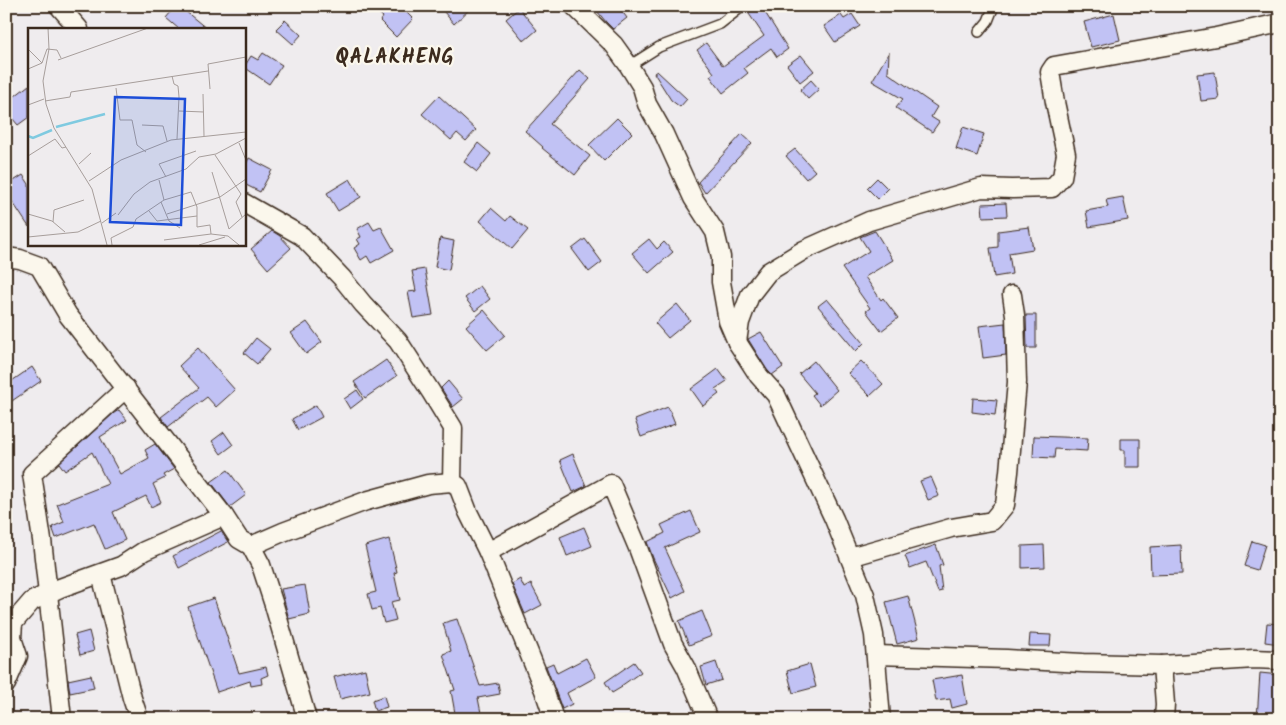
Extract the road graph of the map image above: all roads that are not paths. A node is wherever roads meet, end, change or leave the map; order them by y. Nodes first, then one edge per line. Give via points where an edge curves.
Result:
1 (60, 6) edge
2 (574, 6) edge
3 (743, 6) edge
4 (994, 6) edge
5 (1280, 23) edge
6 (77, 28) edge
7 (979, 32) dead end
8 (629, 66) junction
9 (245, 205) edge
10 (6, 257) edge
11 (1012, 295) dead end
12 (737, 342) junction
13 (126, 388) junction
14 (452, 482) junction
15 (224, 516) junction
16 (251, 546) junction
17 (488, 552) junction
18 (850, 557) junction
19 (101, 574) junction
20 (48, 593) junction
21 (876, 655) junction
22 (1280, 660) edge
23 (1162, 665) junction
24 (6, 684) edge
25 (62, 719) edge
26 (139, 719) edge
27 (308, 719) edge
28 (554, 719) edge
29 (708, 719) edge
30 (881, 719) edge
31 (1164, 719) edge

1 - 6 street
2 - 8 street
3 - 8 lane via 720,24 660,47
4 - 7 lane
5 - 12 street via 1054,66 1050,72 1066,154 1062,177 1052,188 981,188 870,221 804,250 768,272 750,295
8 - 12 street via 694,198 715,232 722,257 721,282 728,321
9 - 14 street via 302,236 398,341 453,428
10 - 13 street via 20,258 39,266 68,315
11 - 18 street via 1017,382 1005,506 992,521 951,528
12 - 18 street via 776,395
13 - 15 street
13 - 20 street via 32,474
14 - 16 street via 428,484 366,501
14 - 17 street via 458,486
15 - 16 street via 239,539
15 - 19 street
16 - 27 street via 274,604
17 - 28 street
17 - 29 street via 611,484 673,644
18 - 21 street via 865,595
19 - 20 street
19 - 26 street
20 - 24 street via 32,601 13,623 12,638 18,656
20 - 25 street
21 - 23 street
21 - 30 street
22 - 23 street
23 - 31 street

